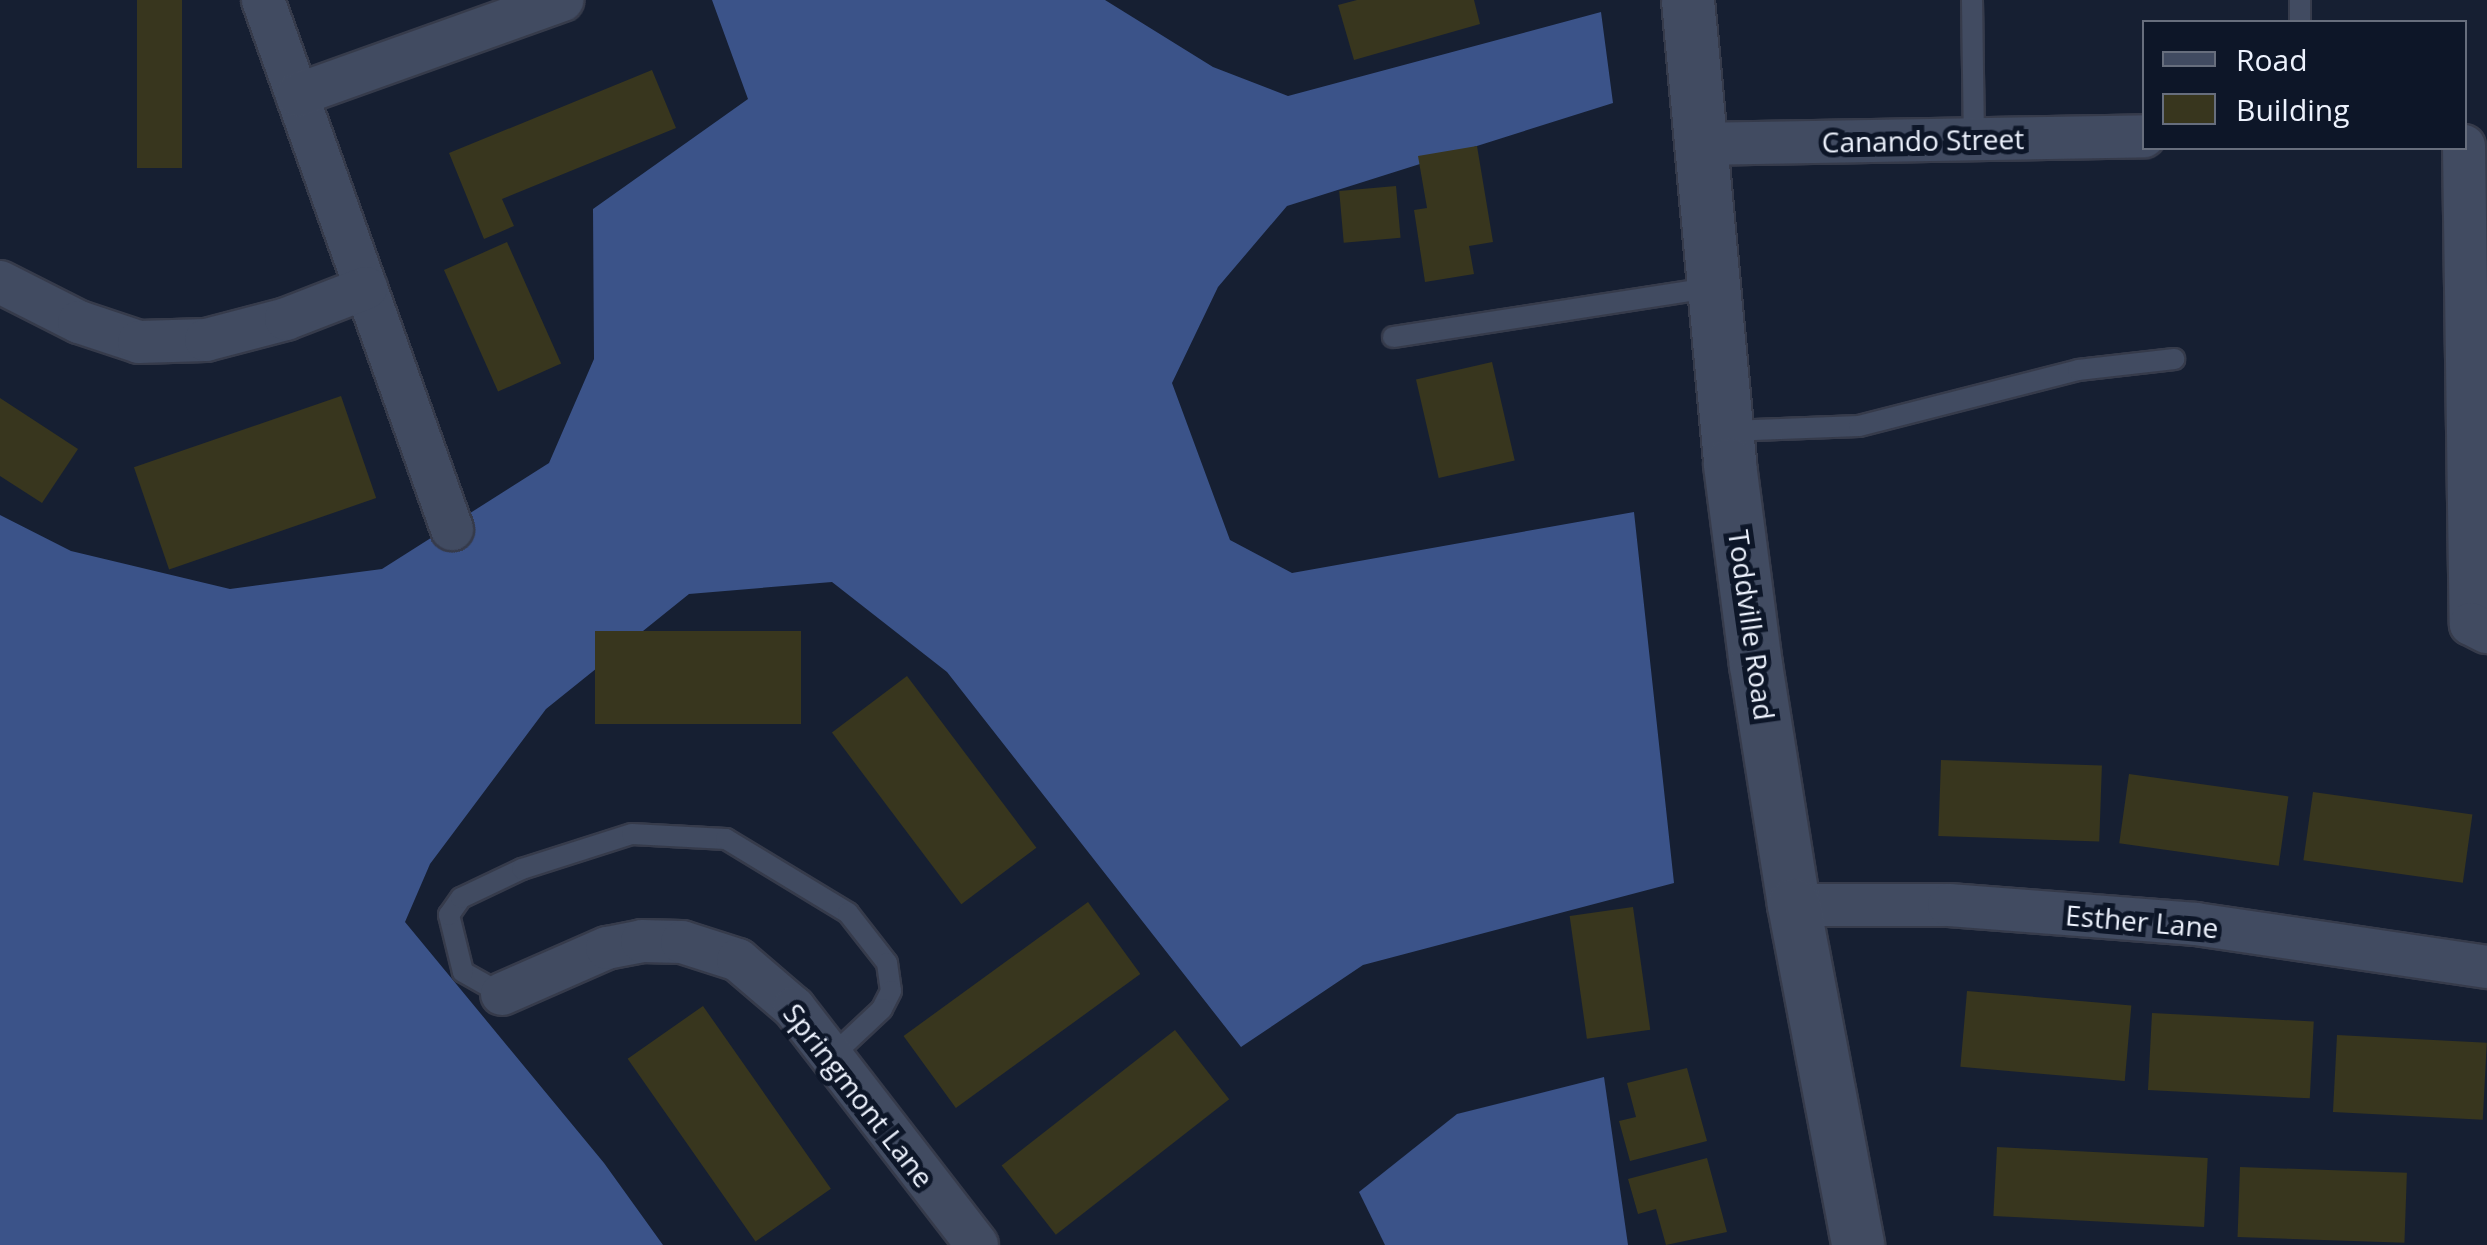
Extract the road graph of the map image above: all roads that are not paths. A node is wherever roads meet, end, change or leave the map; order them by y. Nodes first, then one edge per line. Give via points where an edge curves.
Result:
1 (263, 0) edge
2 (562, 0) edge
3 (1688, 0) edge
4 (1972, 0) edge
5 (298, 95) junction
6 (2142, 136) edge
7 (1974, 139) junction
8 (1702, 144) junction
9 (2464, 150) edge
10 (0, 282) edge
11 (366, 288) junction
12 (1713, 288) junction
13 (1393, 337) dead end
14 (2174, 359) dead end
15 (1726, 431) junction
16 (452, 529) dead end
17 (2487, 632) edge
18 (1794, 905) junction
19 (2487, 968) edge
20 (502, 994) joint
21 (832, 1056) junction
22 (977, 1245) edge
23 (1858, 1245) edge

1 - 5 street
2 - 5 street
3 - 8 street, Toddville Road
4 - 7 lane
5 - 11 street
6 - 7 street, Canando Street
7 - 8 street, Canando Street
8 - 12 street, Toddville Road
9 - 17 street via 2472,624
10 - 11 street via 79,322 139,342 206,340
11 - 16 street
12 - 13 lane
12 - 15 street, Toddville Road
14 - 15 lane via 2078,370 1858,426
15 - 18 street, Toddville Road
18 - 19 street, Esther Lane via 1949,905 2196,924
18 - 23 street, Toddville Road
20 - 21 street, Springmont Lane via 607,948 642,940 682,942 738,960 794,1008
20 - 21 lane via 463,972 450,915 461,898 522,869 632,834 726,839 848,913 887,964 892,991 882,1010
21 - 22 street, Springmont Lane

